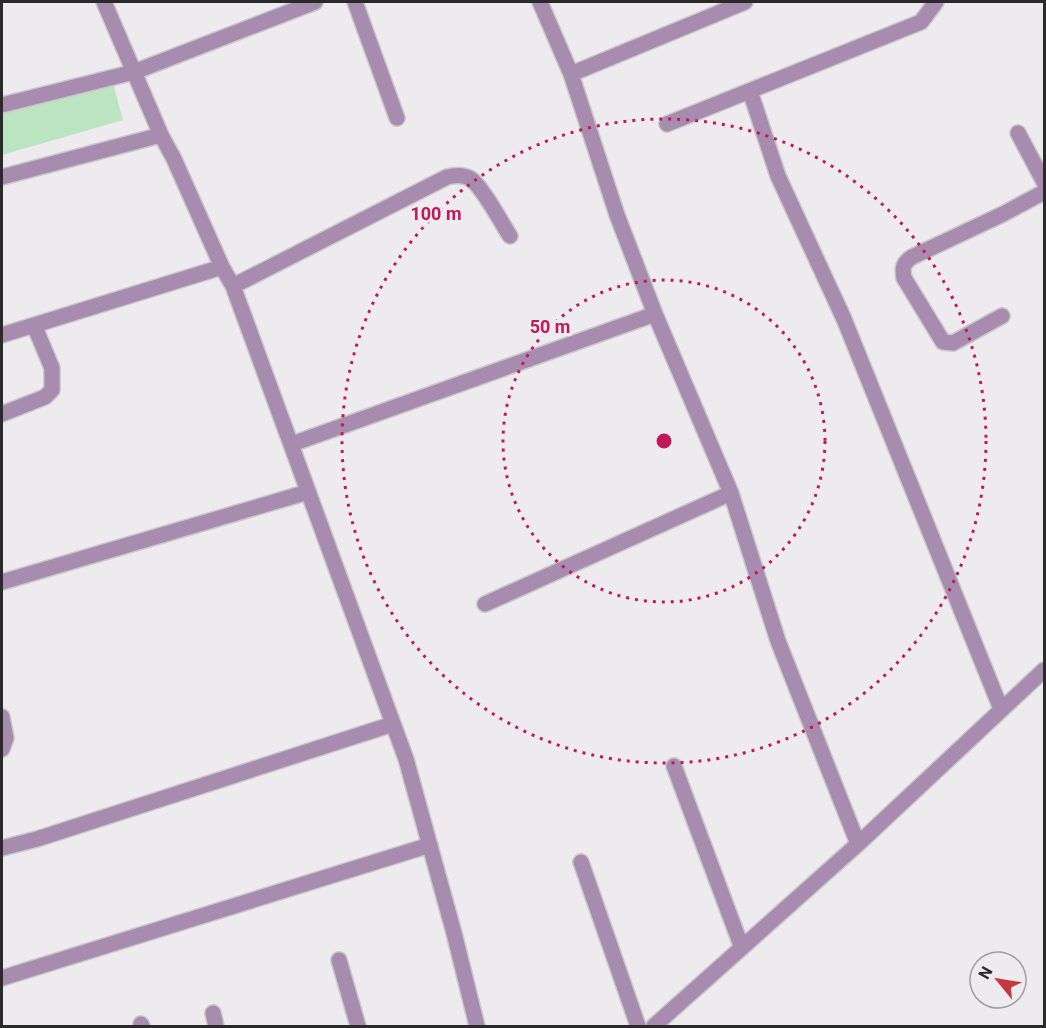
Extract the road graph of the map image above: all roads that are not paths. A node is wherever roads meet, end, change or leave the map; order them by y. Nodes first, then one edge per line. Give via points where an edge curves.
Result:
1 (104, 2) edge
2 (315, 2) edge
3 (355, 2) edge
4 (540, 2) edge
5 (745, 2) edge
6 (936, 2) edge
7 (134, 72) junction
8 (571, 74) junction
9 (750, 91) junction
10 (2, 105) edge
11 (397, 118) dead end
12 (667, 124) dead end
13 (1017, 133) dead end
14 (161, 135) junction
15 (2, 177) edge
16 (1044, 182) edge
17 (1044, 192) edge
18 (510, 236) dead end
19 (222, 267) junction
20 (233, 286) junction
21 (655, 314) junction
22 (1002, 316) dead end
23 (34, 325) junction
24 (2, 335) edge
25 (2, 414) edge
26 (292, 444) junction
27 (308, 492) junction
28 (731, 493) junction
29 (2, 582) edge
30 (485, 604) dead end
31 (1044, 670) edge
32 (1001, 709) junction
33 (2, 717) edge
34 (393, 724) junction
35 (2, 750) edge
36 (674, 766) dead end
37 (858, 844) junction
38 (430, 845) junction
39 (2, 848) edge
40 (581, 862) dead end
41 (742, 948) junction
42 (339, 960) dead end
43 (2, 978) edge
44 (358, 1026) edge
45 (477, 1026) edge
46 (638, 1026) edge
47 (654, 1026) edge

1 - 7 street
2 - 7 street
3 - 11 street
4 - 8 street
5 - 8 street
6 - 9 street via 921,22
7 - 10 street
7 - 14 street
8 - 21 street via 613,205
9 - 12 street
9 - 32 street via 778,176 844,319
13 - 16 street
14 - 15 street
14 - 19 street
17 - 22 street via 912,257 902,269 943,342 953,343
18 - 20 street via 478,185 459,175 447,177
19 - 20 street
19 - 23 street
20 - 26 street
21 - 26 street
21 - 28 street
23 - 24 street
23 - 25 street via 52,368 52,390 45,397
26 - 27 street
27 - 29 street
27 - 34 street
28 - 30 street
28 - 37 street via 778,641
31 - 32 street
32 - 37 street
33 - 35 street via 6,738
34 - 38 street
34 - 39 street
36 - 41 street
37 - 41 street
38 - 43 street
38 - 45 street
40 - 46 street
41 - 47 street
42 - 44 street

